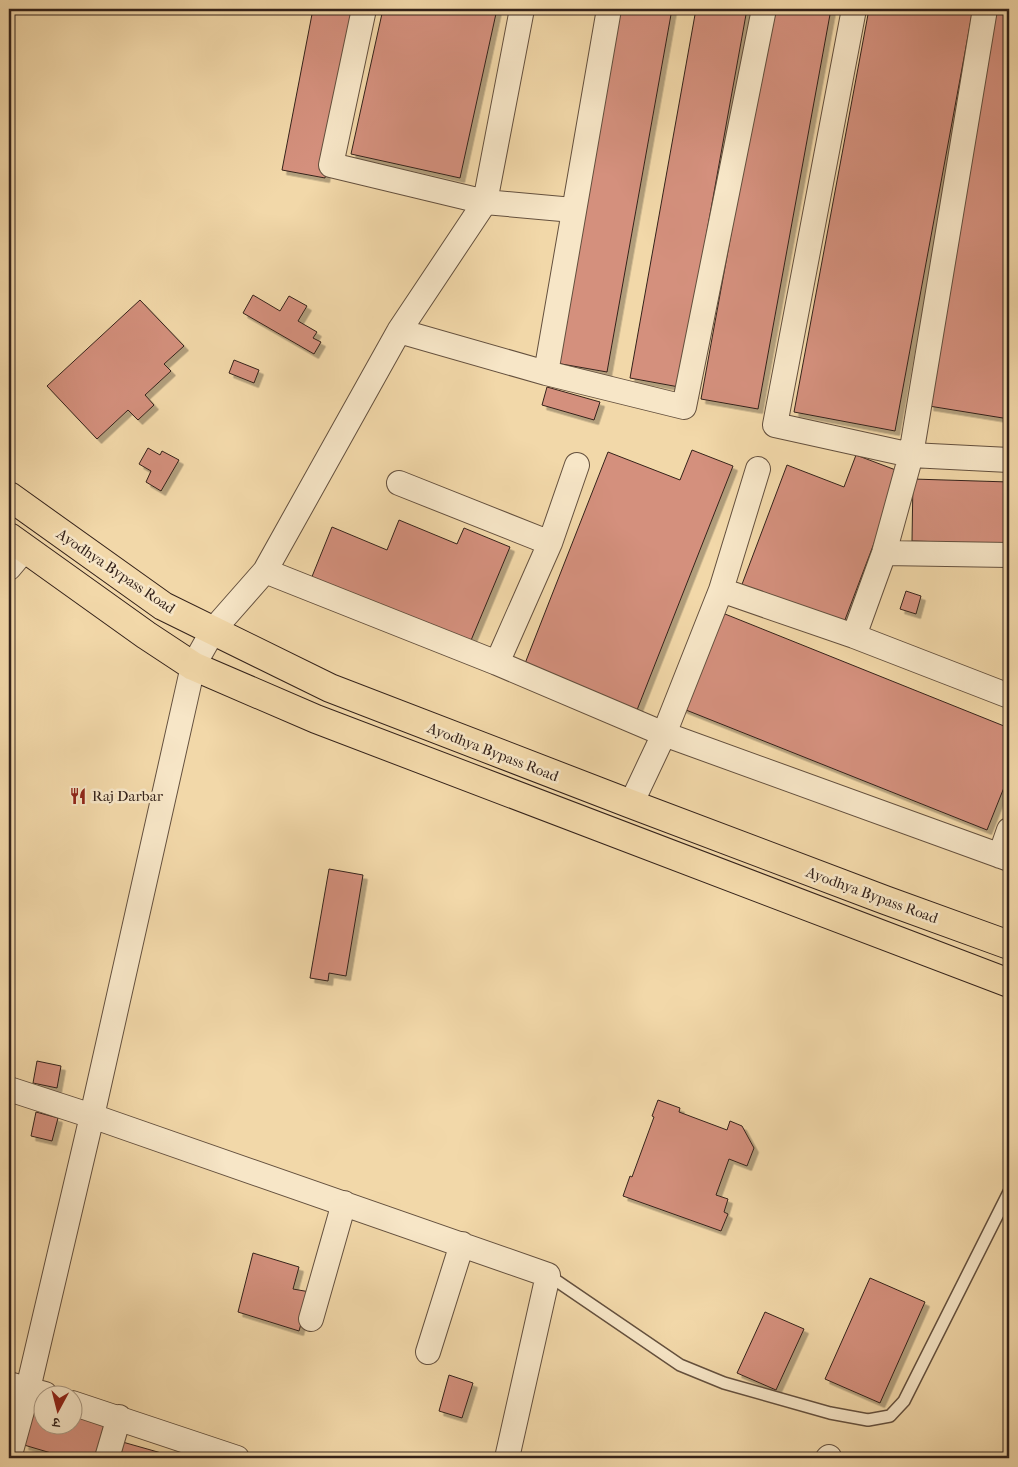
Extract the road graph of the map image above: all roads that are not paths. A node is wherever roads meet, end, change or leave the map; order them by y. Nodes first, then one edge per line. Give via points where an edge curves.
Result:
1 (364, 9) edge
2 (522, 9) edge
3 (609, 9) edge
4 (764, 9) edge
5 (854, 9) edge
6 (985, 9) edge
7 (485, 202) junction
8 (573, 210) junction
9 (399, 331) junction
10 (546, 373) junction
11 (910, 455) junction
12 (1009, 460) edge
13 (577, 465) dead end
14 (758, 469) dead end
15 (399, 483) dead end
16 (9, 496) edge
17 (550, 543) junction
18 (14, 551) edge
19 (884, 553) junction
20 (1009, 555) edge
21 (265, 571) junction
22 (721, 590) junction
23 (214, 630) junction
24 (854, 636) junction
25 (496, 663) junction
26 (193, 666) junction
27 (1009, 696) edge
28 (664, 734) junction
29 (631, 804) junction
30 (1009, 830) edge
31 (1004, 857) edge
32 (1009, 945) edge
33 (1009, 984) edge
34 (9, 1089) edge
35 (92, 1116) junction
36 (1009, 1192) edge
37 (344, 1203) junction
38 (462, 1244) junction
39 (548, 1275) junction
40 (311, 1319) dead end
41 (428, 1352) dead end
42 (27, 1389) edge
43 (82, 1406) edge
44 (119, 1417) junction
45 (205, 1454) edge
46 (10, 1458) edge
47 (107, 1458) edge
48 (237, 1458) edge
49 (507, 1458) edge

1 - 7 street via 331,165
2 - 7 street
3 - 8 street
4 - 10 street via 684,407
5 - 11 street via 776,425
6 - 11 street
7 - 8 street
7 - 9 street
8 - 10 street
9 - 10 street
9 - 21 street
11 - 12 street
11 - 19 street
13 - 17 street
14 - 22 street
15 - 17 street
16 - 23 main road, Ayodhya Bypass Road via 163,606
17 - 25 street
18 - 26 main road
19 - 20 street
19 - 24 street
21 - 23 street
21 - 25 street
22 - 24 street
22 - 28 street
23 - 26 street
23 - 29 main road, Ayodhya Bypass Road via 330,688
24 - 27 street
25 - 28 street
26 - 33 main road via 326,723
26 - 35 street
28 - 29 street
28 - 31 street
29 - 32 main road, Ayodhya Bypass Road
30 - 31 street
34 - 35 street
35 - 37 street
35 - 42 street
36 - 39 lane via 904,1401 890,1416 868,1420 830,1414 724,1383 680,1365
37 - 38 street
37 - 40 street
38 - 39 street
38 - 41 street
39 - 49 street
42 - 46 street
43 - 44 street
44 - 45 street
44 - 47 street
45 - 48 street

